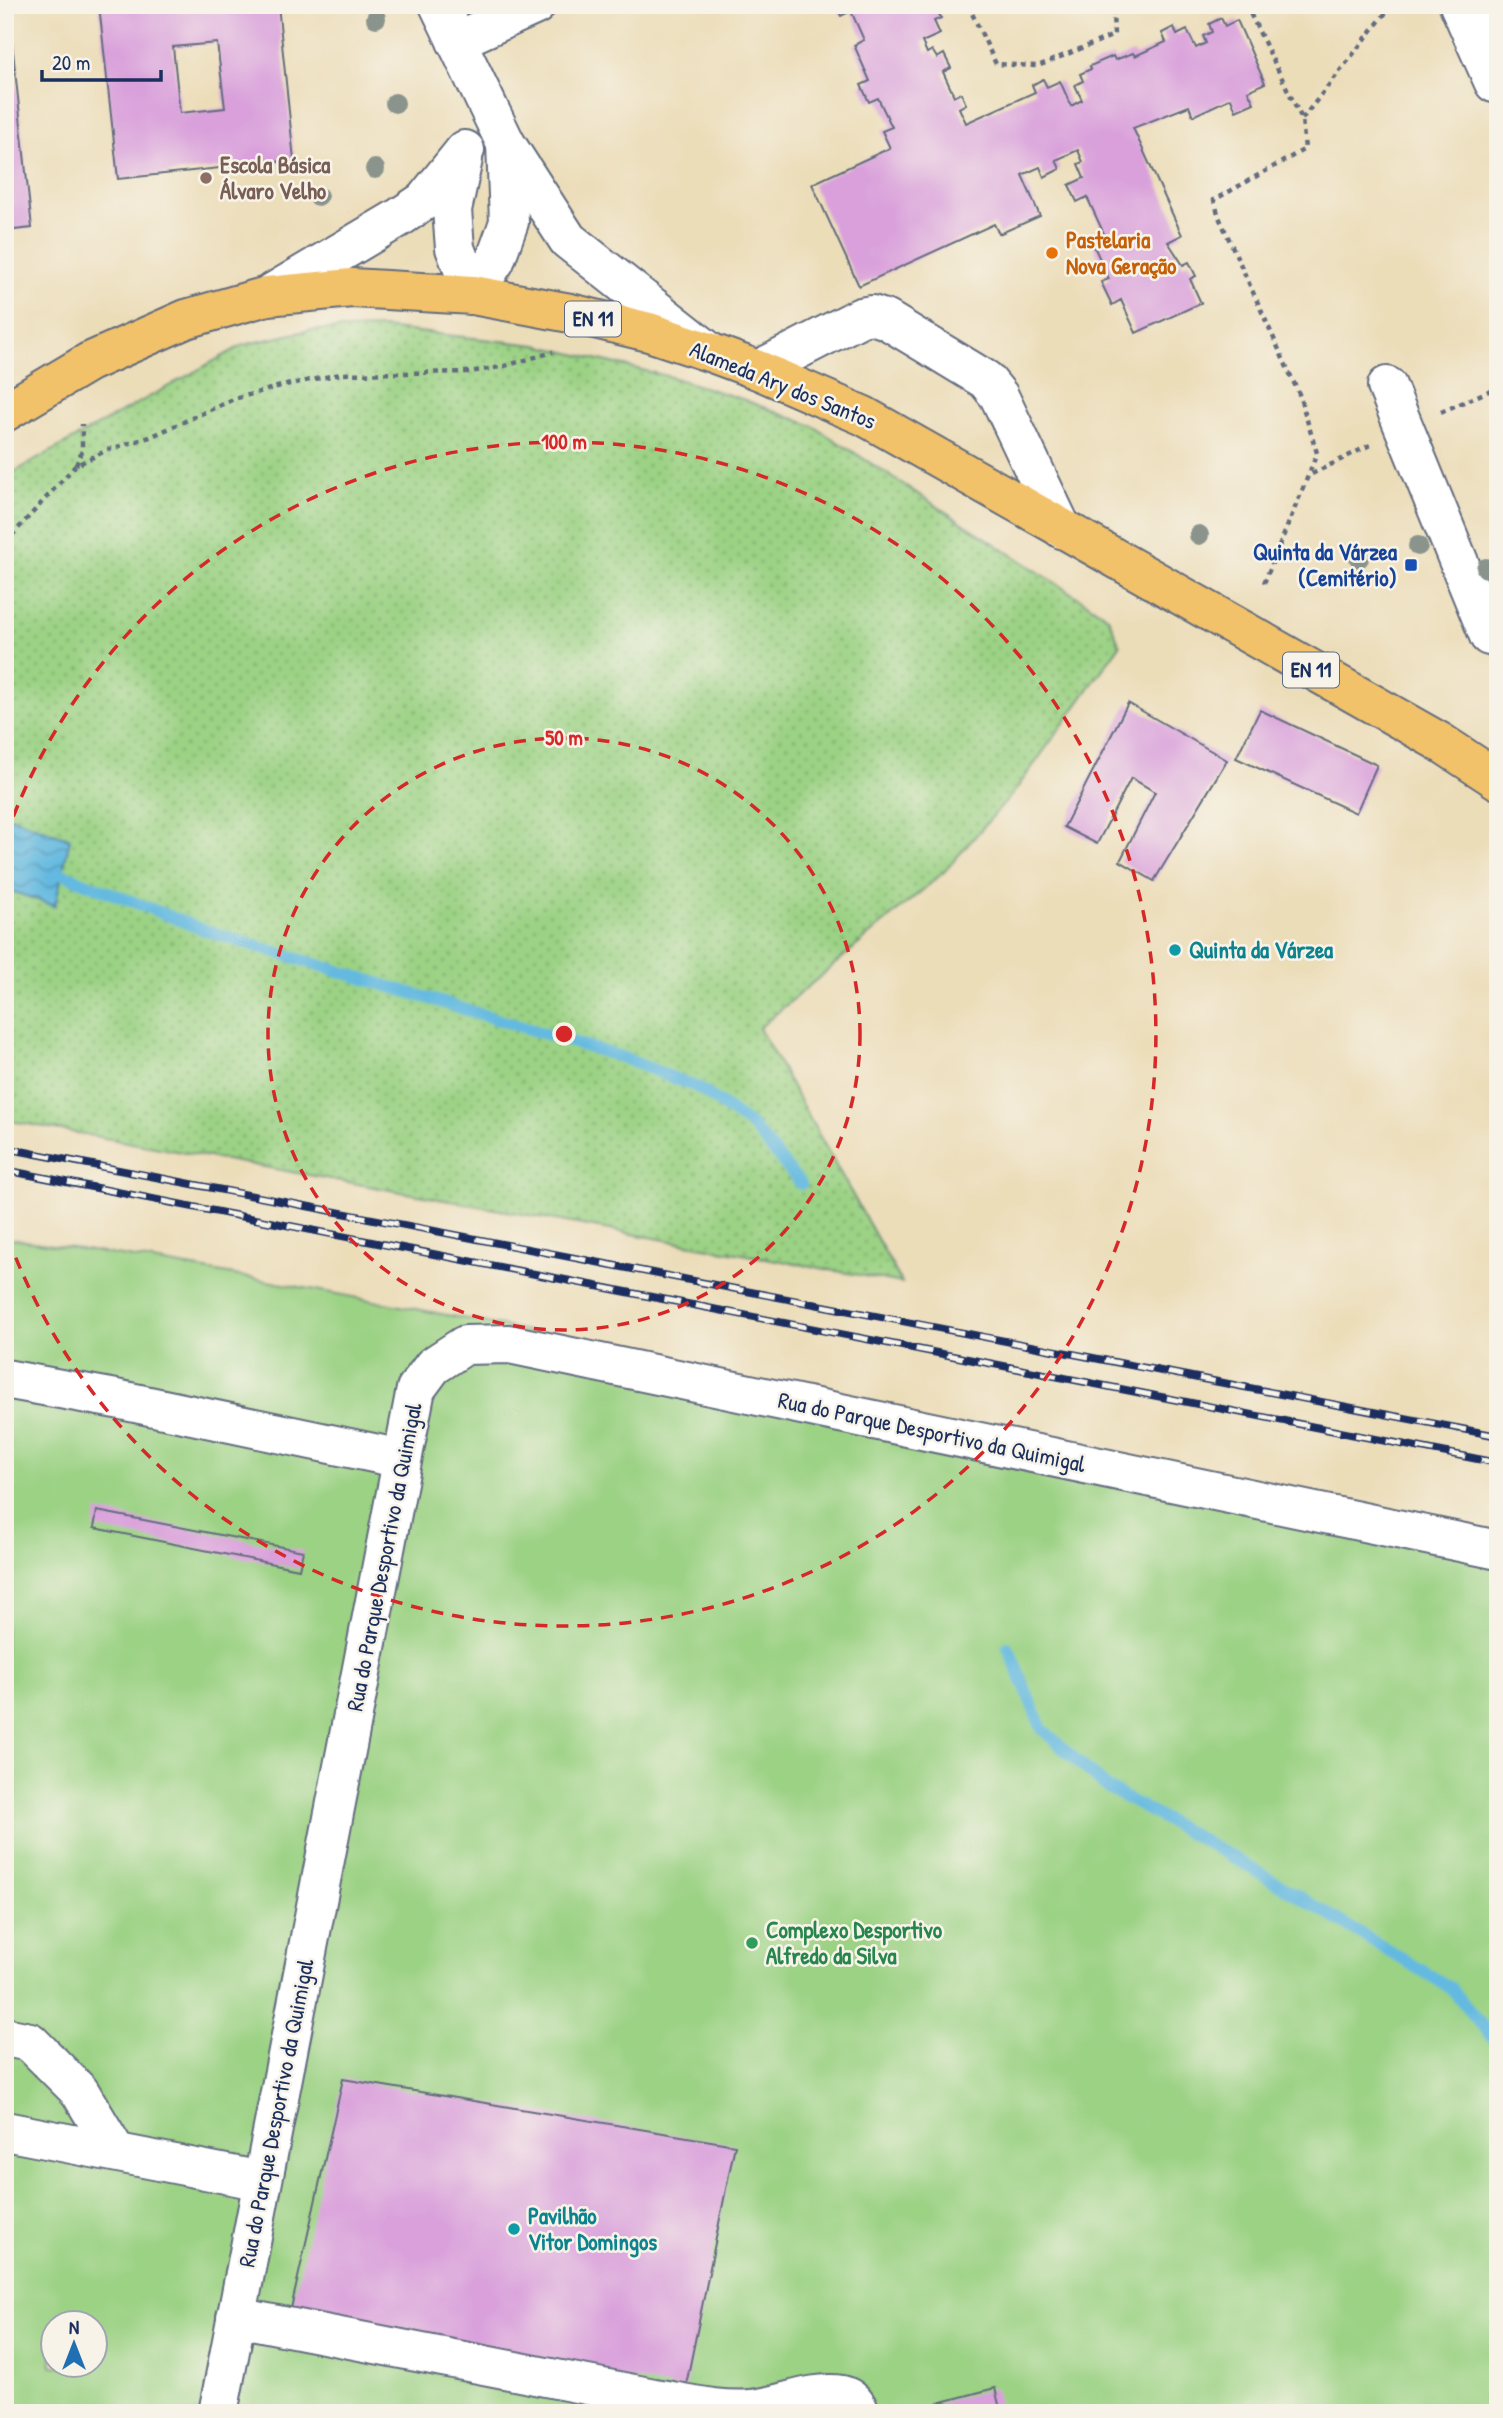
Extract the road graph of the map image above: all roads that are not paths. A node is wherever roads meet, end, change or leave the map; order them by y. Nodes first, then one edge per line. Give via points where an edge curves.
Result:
1 (439, 5) edge
2 (536, 5) edge
3 (1459, 5) edge
4 (1495, 5) edge
5 (1498, 11) edge
6 (456, 41) junction
7 (473, 77) junction
8 (1494, 83) dead end
9 (506, 144) junction
10 (465, 150) junction
11 (472, 295) junction
12 (267, 296) junction
13 (712, 353) junction
14 (758, 370) junction
15 (1387, 386) dead end
16 (5, 412) edge
17 (1062, 529) junction
18 (1489, 636) dead end
19 (1498, 780) edge
20 (5, 1379) edge
21 (402, 1459) junction
22 (1498, 1550) edge
23 (5, 2038) edge
24 (5, 2131) edge
25 (116, 2152) junction
26 (262, 2181) junction
27 (236, 2317) junction
28 (218, 2413) edge
29 (860, 2413) edge

1 - 6 street
2 - 6 street
3 - 8 street
4 - 5 street
6 - 7 street
7 - 9 street
7 - 10 street
9 - 11 street via 509,222 495,261
9 - 13 street via 568,240
10 - 11 street via 452,210 455,248
10 - 12 street via 424,201
11 - 12 main road, Alameda Ary dos Santos / EN 11 via 352,288
11 - 13 main road, Alameda Ary dos Santos / EN 11 via 649,332
12 - 16 main road, Alameda Ary dos Santos / EN 11 via 174,324 89,362
13 - 14 main road, Alameda Ary dos Santos / EN 11
14 - 17 main road, Alameda Ary dos Santos / EN 11 via 864,416
14 - 17 street via 861,317 887,320 986,380 999,396
15 - 18 street
17 - 19 main road, Alameda Ary dos Santos / EN 11 via 1440,742
20 - 21 street
21 - 22 street, Rua do Parque Desportivo da Quimigal via 416,1388 433,1366 465,1345 509,1344
21 - 26 street, Rua do Parque Desportivo da Quimigal
23 - 25 street via 30,2042 80,2092
24 - 25 street
25 - 26 street
26 - 27 street, Rua do Parque Desportivo da Quimigal
27 - 28 street, Rua do Parque Desportivo da Quimigal
27 - 29 street via 667,2400 750,2409 822,2394 845,2395

